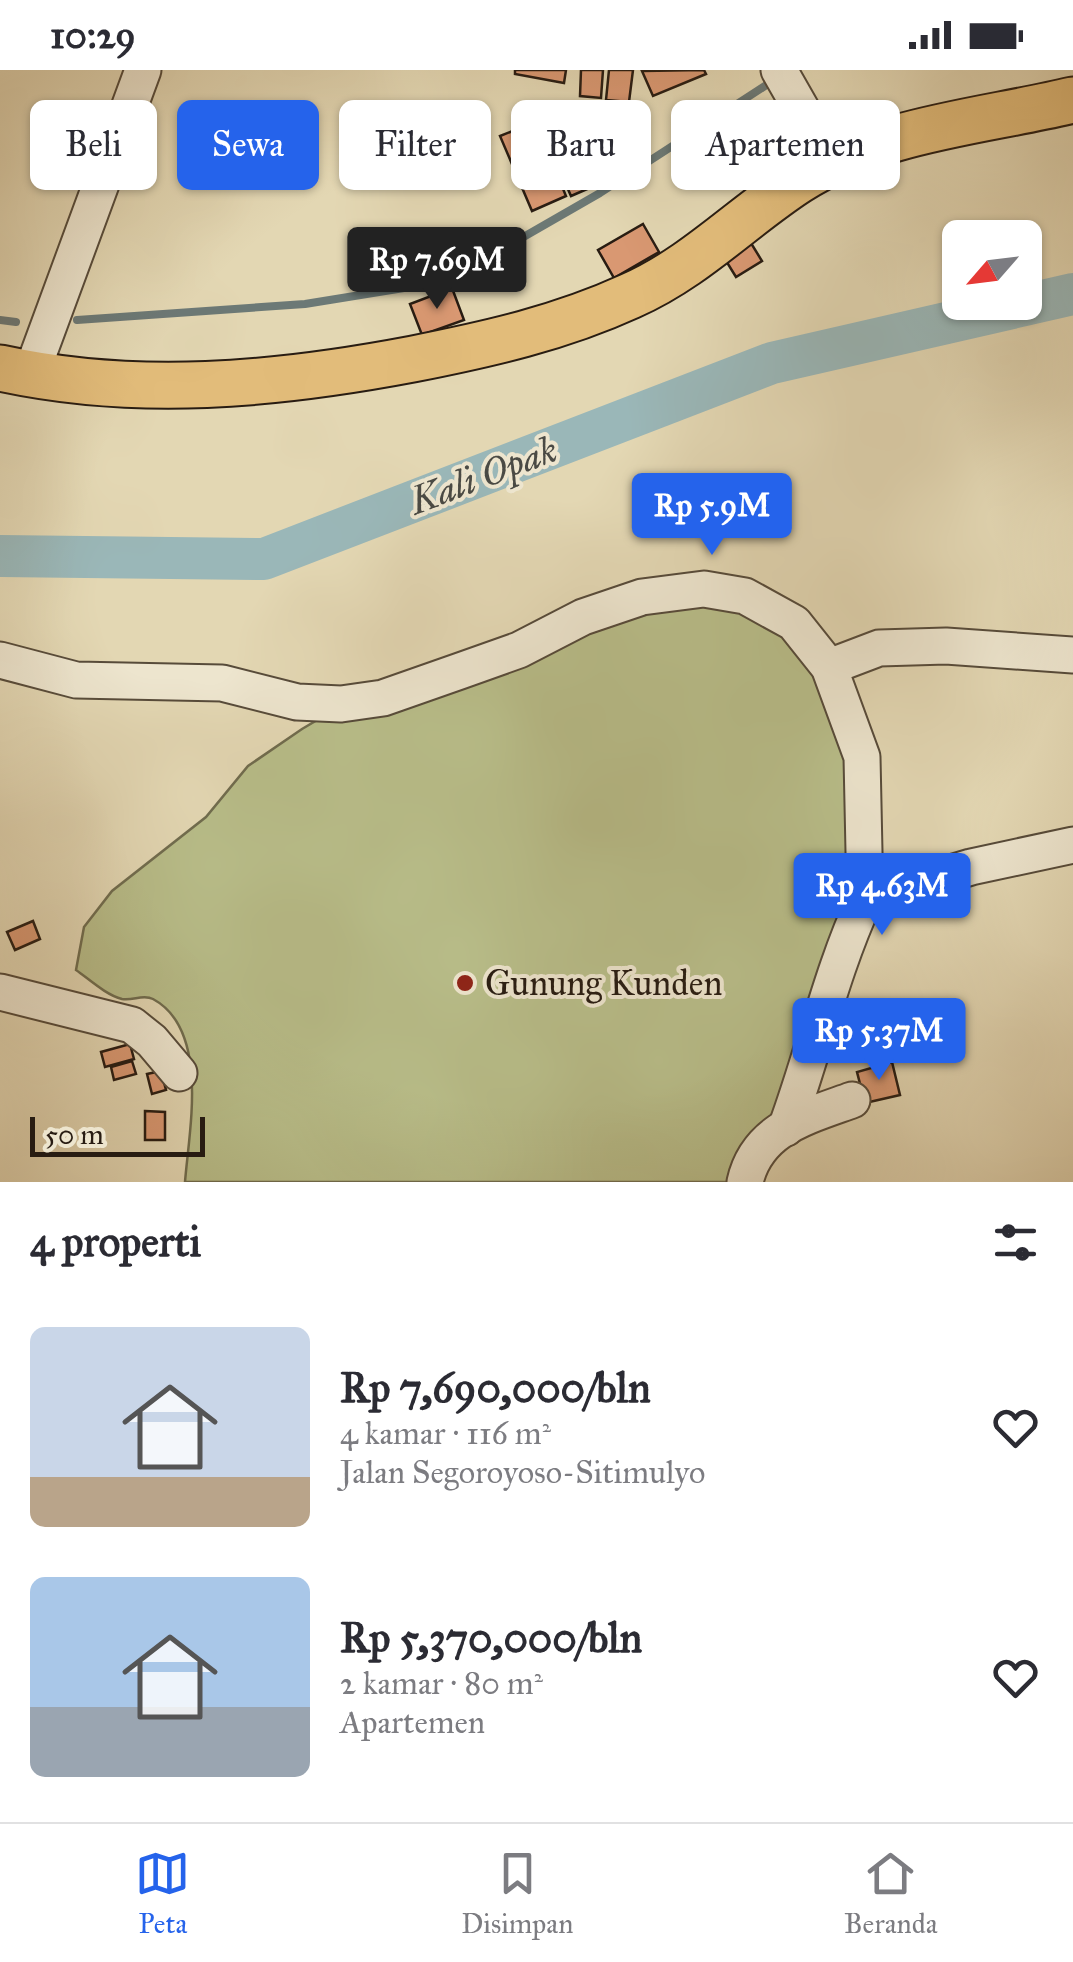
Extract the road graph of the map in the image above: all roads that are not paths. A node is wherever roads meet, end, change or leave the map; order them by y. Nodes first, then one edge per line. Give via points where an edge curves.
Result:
1 (143, 70) edge
2 (779, 70) edge
3 (796, 100) edge
4 (1073, 100) edge
5 (900, 140) edge
6 (786, 190) edge
7 (15, 371) edge
8 (1073, 654) edge
9 (0, 660) edge
10 (829, 667) junction
11 (1073, 844) edge
12 (865, 899) junction
13 (0, 992) edge
14 (179, 1073) dead end
15 (852, 1100) dead end
16 (786, 1128) junction
17 (745, 1182) edge

1 - 7 street
2 - 3 street
4 - 5 main road
6 - 7 main road via 676,273 548,330 508,340 281,381 113,384
8 - 10 street via 879,648
9 - 10 street via 76,680 222,683 297,702 341,704 444,677 642,597 704,589 744,596 794,623
10 - 12 street via 862,756
11 - 12 street
12 - 16 street
13 - 14 street via 132,1025
15 - 16 street
16 - 17 street via 756,1149

